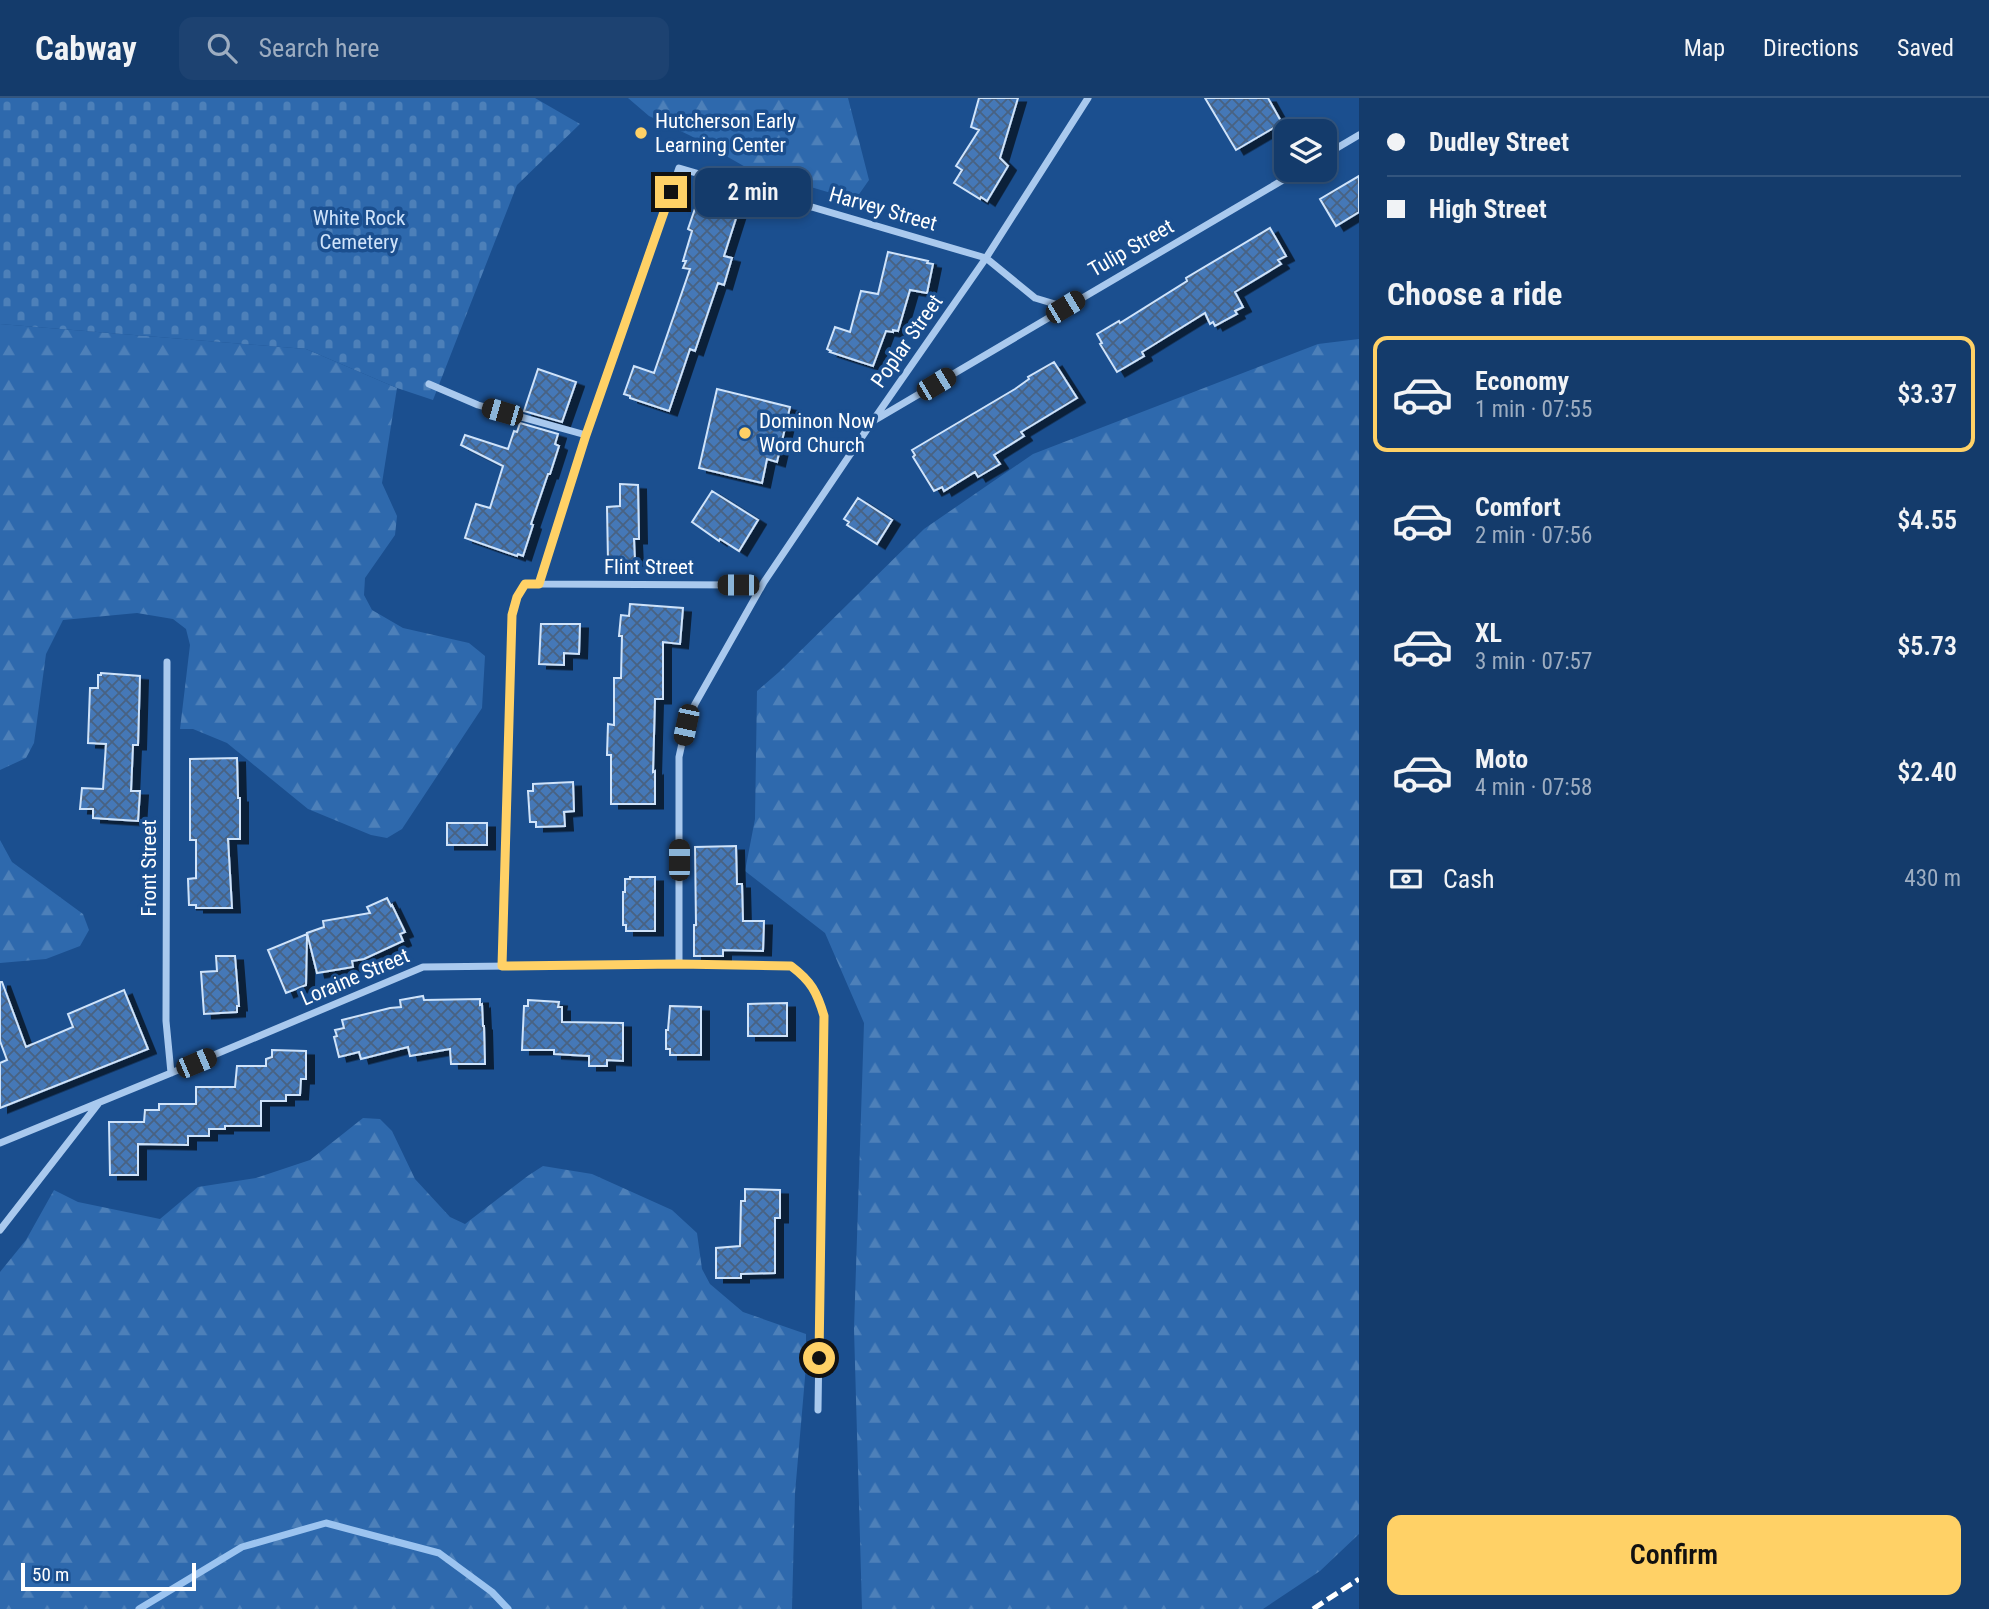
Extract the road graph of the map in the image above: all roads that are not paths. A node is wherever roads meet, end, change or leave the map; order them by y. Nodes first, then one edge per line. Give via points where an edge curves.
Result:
1 (1088, 98) edge
2 (1359, 135) edge
3 (1337, 148) edge
4 (1279, 182) edge
5 (986, 258) junction
6 (1065, 307) junction
7 (429, 384) dead end
8 (872, 422) junction
9 (586, 435) junction
10 (539, 584) junction
11 (757, 594) junction
12 (167, 662) dead end
13 (679, 964) junction
14 (502, 966) junction
15 (171, 1073) junction
16 (99, 1103) junction
17 (0, 1143) edge
18 (0, 1230) edge
19 (818, 1410) dead end

1 - 5 street, Poplar Street
2 - 3 street
4 - 6 street, Tulip Street
5 - 6 street, Harvey Street via 1035,298
5 - 8 street, Poplar Street
5 - 9 street, Harvey Street via 679,168
6 - 8 street, Tulip Street
7 - 9 street via 478,405
8 - 11 street, Poplar Street
9 - 10 street
10 - 11 street, Flint Street via 738,585
10 - 14 street via 525,584 512,615
11 - 13 street, Poplar Street via 695,704 679,757
12 - 15 street, Front Street via 166,1021
13 - 14 street, Loraine Street
13 - 19 street, Loraine Street via 791,966 818,994 824,1016
14 - 15 street, Loraine Street via 423,967
15 - 16 street, Loraine Street
16 - 17 street, Loraine Street
16 - 18 street

